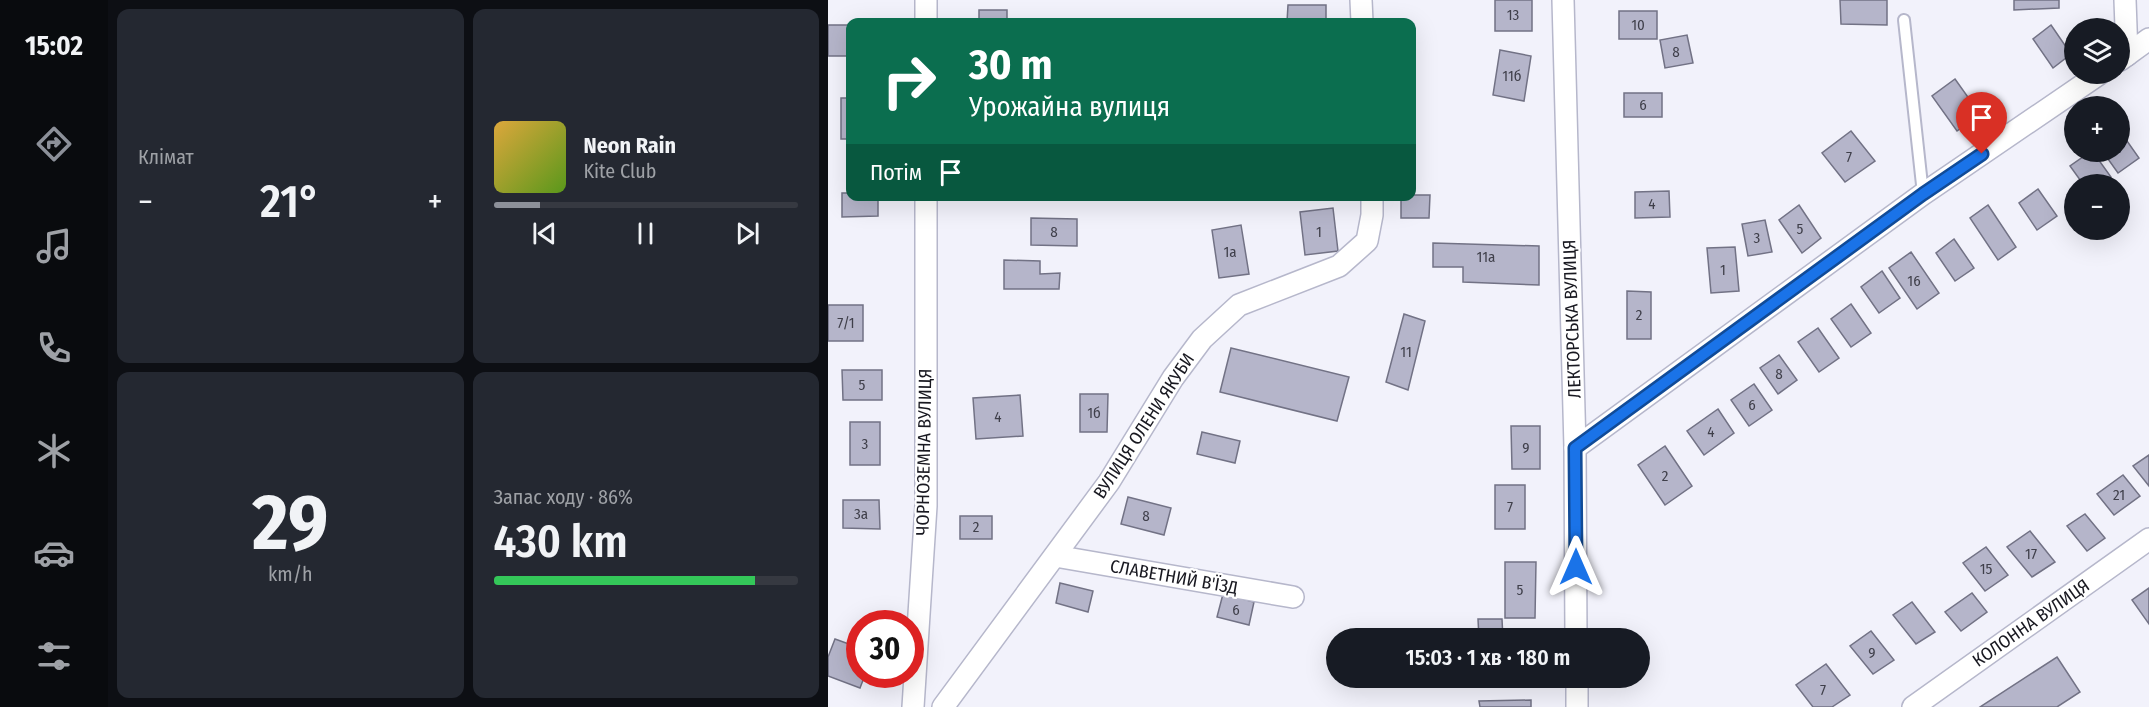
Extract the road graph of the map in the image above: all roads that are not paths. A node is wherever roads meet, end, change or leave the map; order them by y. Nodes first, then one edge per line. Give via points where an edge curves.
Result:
1 (926, 0) edge
2 (1361, 0) edge
3 (1563, 0) edge
4 (2125, 0) edge
5 (926, 18) edge
6 (1362, 18) edge
7 (2124, 18) edge
8 (1904, 20) dead end
9 (2149, 39) edge
10 (2130, 52) edge
11 (2084, 84) edge
12 (1923, 194) junction
13 (926, 201) edge
14 (1372, 201) edge
15 (1575, 448) junction
16 (2149, 539) edge
17 (1054, 556) junction
18 (1293, 597) dead end
19 (1576, 628) edge
20 (1577, 688) edge
21 (913, 707) edge
22 (943, 707) edge
23 (1577, 707) edge
24 (1914, 707) edge

1 - 5 street
2 - 6 street
3 - 15 street, ЛЕКТОРСЬКА ВУЛИЦЯ
4 - 7 street
8 - 12 lane
9 - 10 street
11 - 12 street
12 - 15 street
13 - 21 street, ЧОРНОЗЕМНА ВУЛИЦЯ via 926,506
14 - 17 street, ВУЛИЦЯ ОЛЕНИ ЯКУБИ via 1367,241 1339,266 1239,304 1202,339 1173,378 1109,482
15 - 19 street, ЛЕКТОРСЬКА ВУЛИЦЯ
16 - 24 street, КОЛОННА ВУЛИЦЯ
17 - 18 street, СЛАВЕТНИЙ В'ЇЗД
17 - 22 street, ВУЛИЦЯ ОЛЕНИ ЯКУБИ
20 - 23 street

